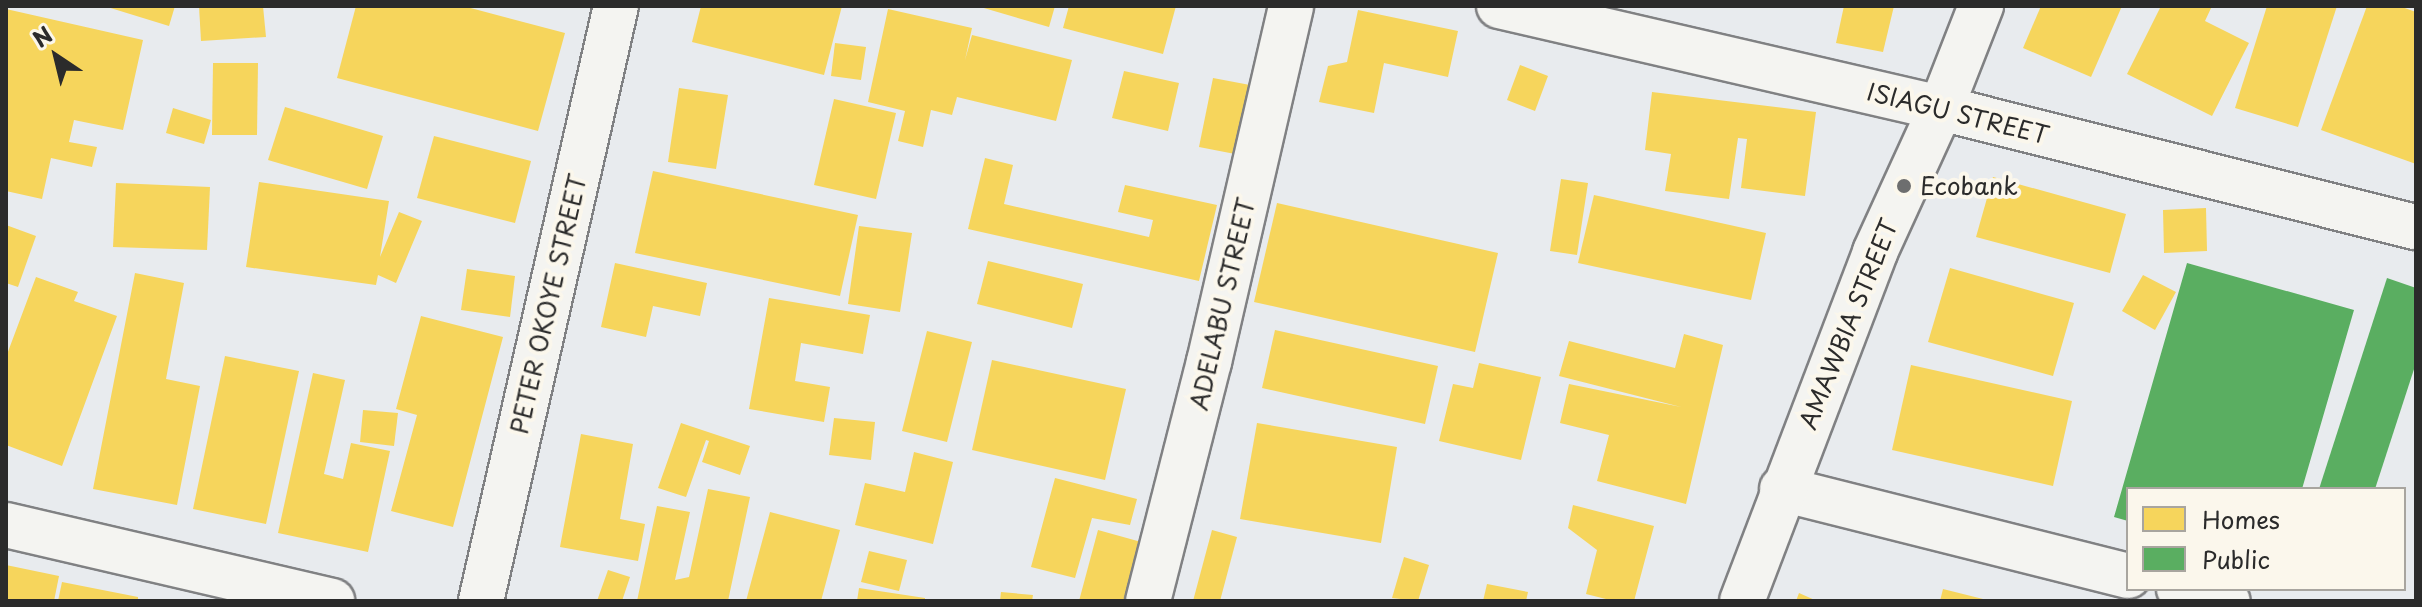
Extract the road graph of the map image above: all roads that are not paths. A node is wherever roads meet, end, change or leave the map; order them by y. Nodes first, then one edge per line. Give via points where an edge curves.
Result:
1 (616, 6) edge
2 (1291, 6) edge
3 (1499, 6) edge
4 (1981, 6) edge
5 (1941, 108) junction
6 (2416, 227) edge
7 (1782, 489) junction
8 (6, 525) edge
9 (2126, 575) edge
10 (2187, 591) edge
11 (332, 601) edge
12 (481, 601) edge
13 (1148, 601) edge
14 (1742, 601) edge
15 (2228, 601) edge

1 - 12 street, PETER OKOYE STREET
2 - 13 street, ADELABU STREET
3 - 5 street, ISIAGU STREET
4 - 5 street, AMAWBIA STREET
5 - 6 street, ISIAGU STREET
5 - 7 street, AMAWBIA STREET via 1875,252
7 - 9 street
7 - 14 street, AMAWBIA STREET
8 - 11 street
10 - 15 street

